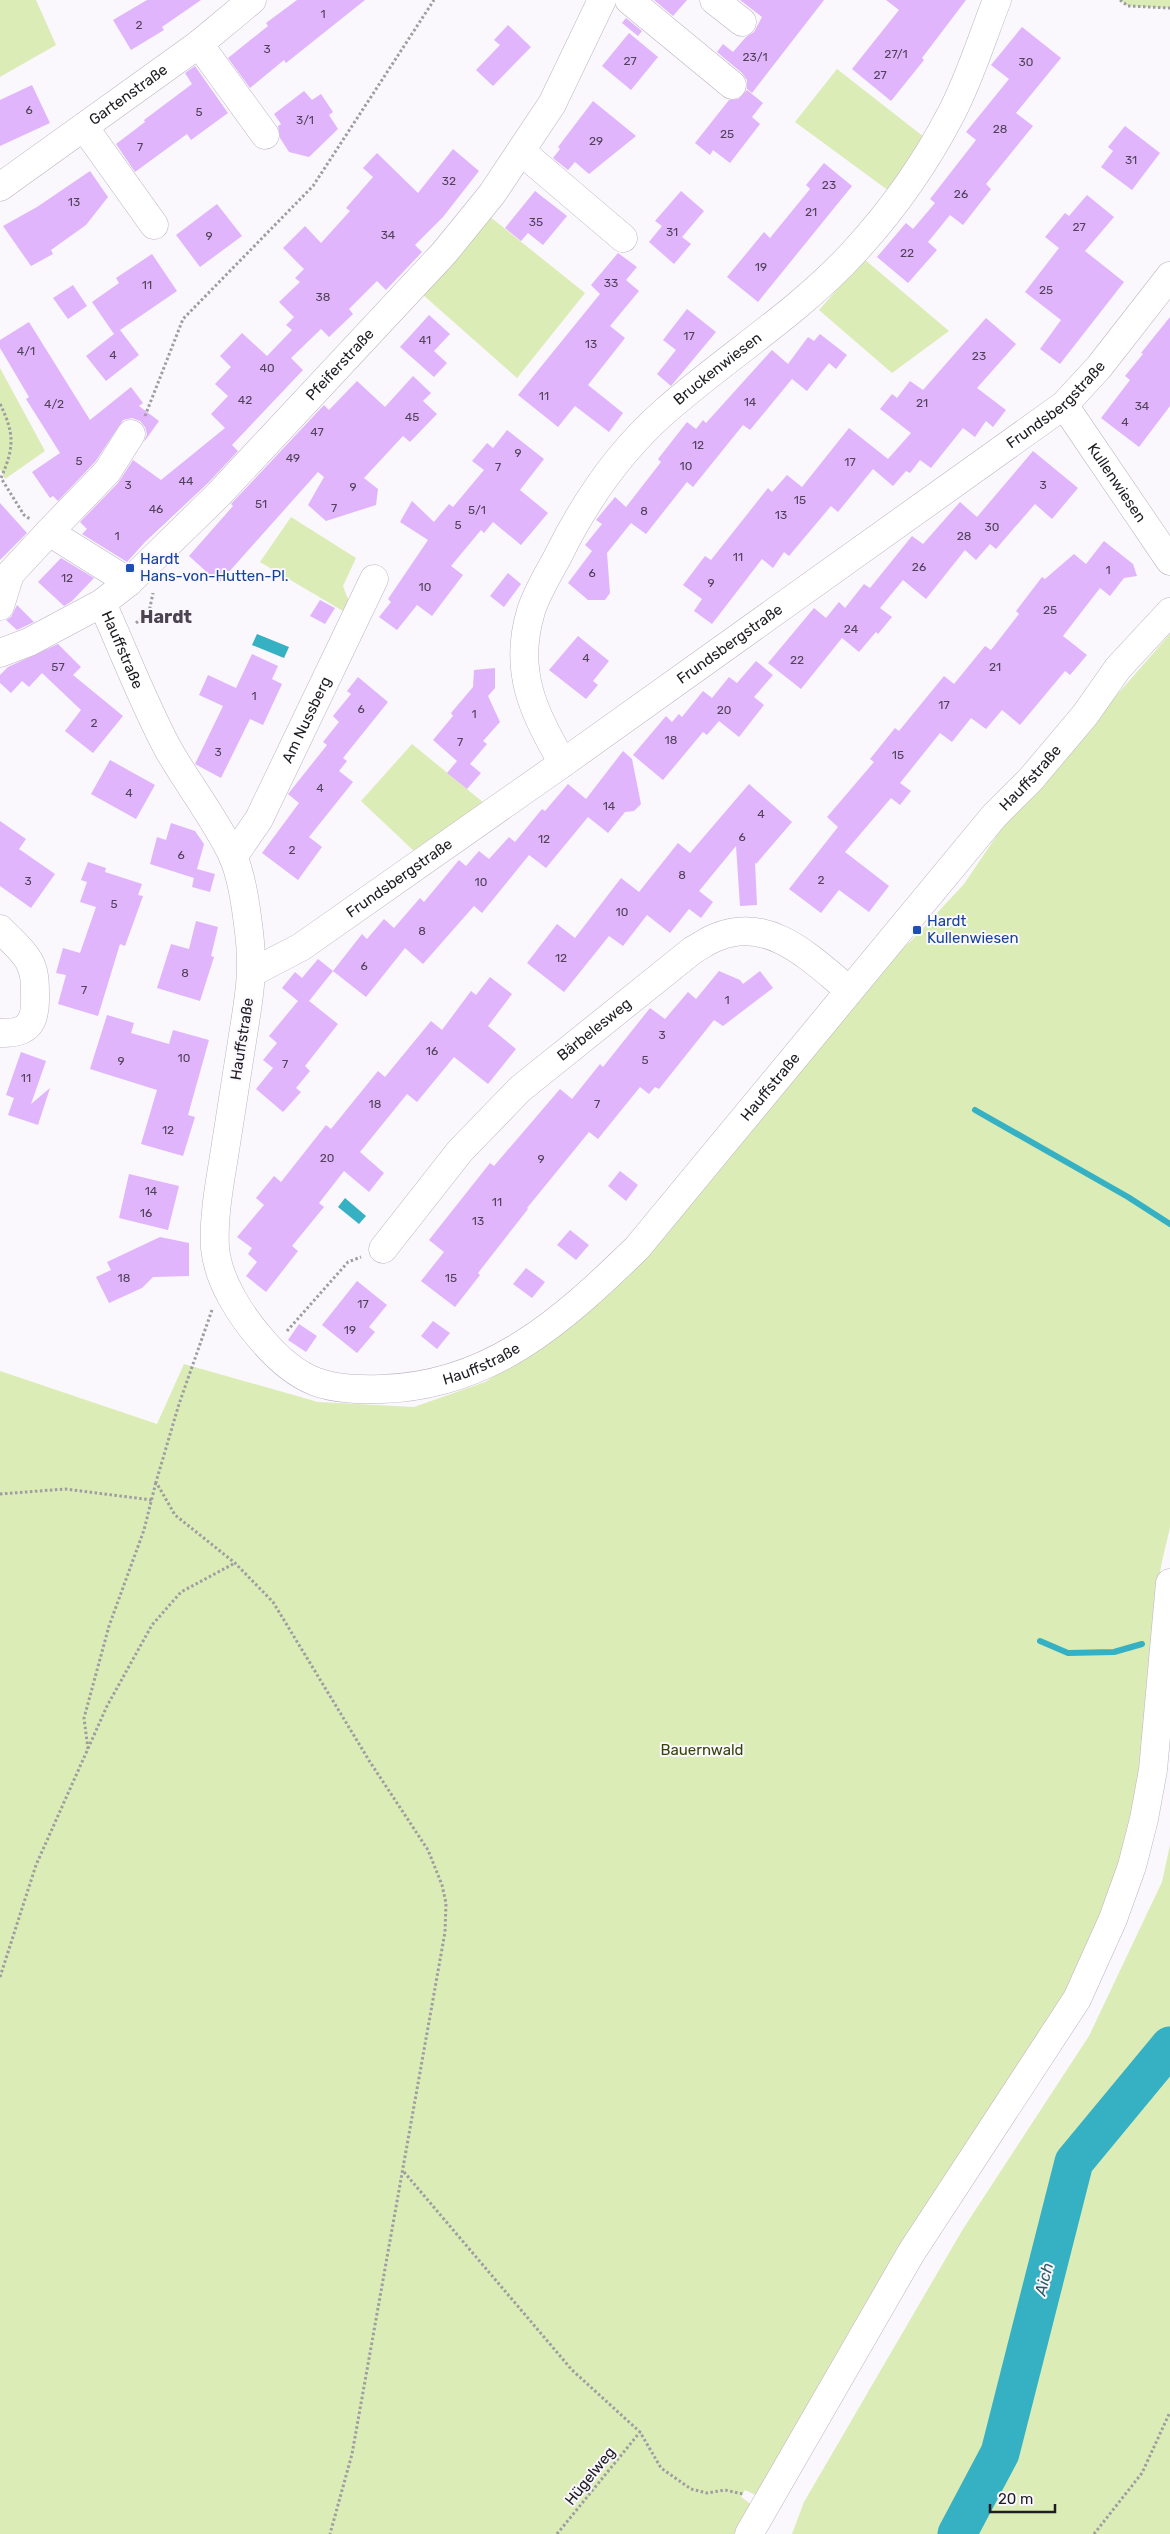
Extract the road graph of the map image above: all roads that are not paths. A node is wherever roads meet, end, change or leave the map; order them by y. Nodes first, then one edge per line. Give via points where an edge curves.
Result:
1 (252, 0) edge
2 (602, 0) edge
3 (629, 0) edge
4 (714, 0) edge
5 (997, 0) edge
6 (742, 22) dead end
7 (199, 44) junction
8 (732, 85) dead end
9 (84, 127) junction
10 (265, 135) dead end
11 (522, 152) junction
12 (0, 187) edge
13 (154, 225) dead end
14 (623, 238) dead end
15 (1170, 276) edge
16 (1064, 404) junction
17 (131, 434) road end
18 (49, 532) junction
19 (1170, 561) edge
20 (374, 579) dead end
21 (129, 582) junction
22 (102, 603) junction
23 (0, 606) edge
24 (1170, 612) edge
25 (0, 654) edge
26 (563, 763) junction
27 (233, 857) junction
28 (0, 929) edge
29 (253, 972) junction
30 (849, 990) junction
31 (0, 1033) edge
32 (383, 1249) road end
33 (1170, 1583) edge
34 (749, 2534) edge

1 - 7 street, Gartenstraße
2 - 11 street, Pfeiferstraße via 552,104
3 - 8 street
4 - 6 street
5 - 26 street, Bruckenwiesen via 951,113 928,155 898,198 823,284 664,412 626,452 587,503 568,535 532,610 526,634 525,664 527,689 534,708
7 - 9 street, Gartenstraße
7 - 10 street
9 - 12 street, Gartenstraße
9 - 13 street
11 - 14 street
11 - 21 street, Pfeiferstraße via 438,260 219,494
15 - 16 street, Frundsbergstraße via 1099,367
16 - 19 street, Kullenwiesen
16 - 26 street, Frundsbergstraße
17 - 18 street via 107,472
18 - 21 street
18 - 23 street via 10,574
20 - 27 street, Am Nussberg via 259,819
21 - 22 street, Pfeiferstraße
22 - 25 street, Pfeiferstraße
22 - 27 street, Hauffstraße via 166,746
24 - 30 street, Hauffstraße via 1118,668 1085,716 994,816
26 - 29 street, Frundsbergstraße via 301,947
27 - 29 street, Hauffstraße via 249,931
28 - 31 street via 23,952 32,968 36,1014 23,1030
29 - 30 street, Hauffstraße via 218,1191 215,1249 222,1278 250,1327 293,1370 320,1385 354,1390 400,1388 454,1377 502,1358 544,1332 591,1293 637,1248
30 - 32 street, Bärbelesweg via 794,944 766,934 743,932 717,936 693,950 520,1089 460,1151
33 - 34 street via 1153,1770 1132,1866 1113,1919 1077,1998 916,2245

